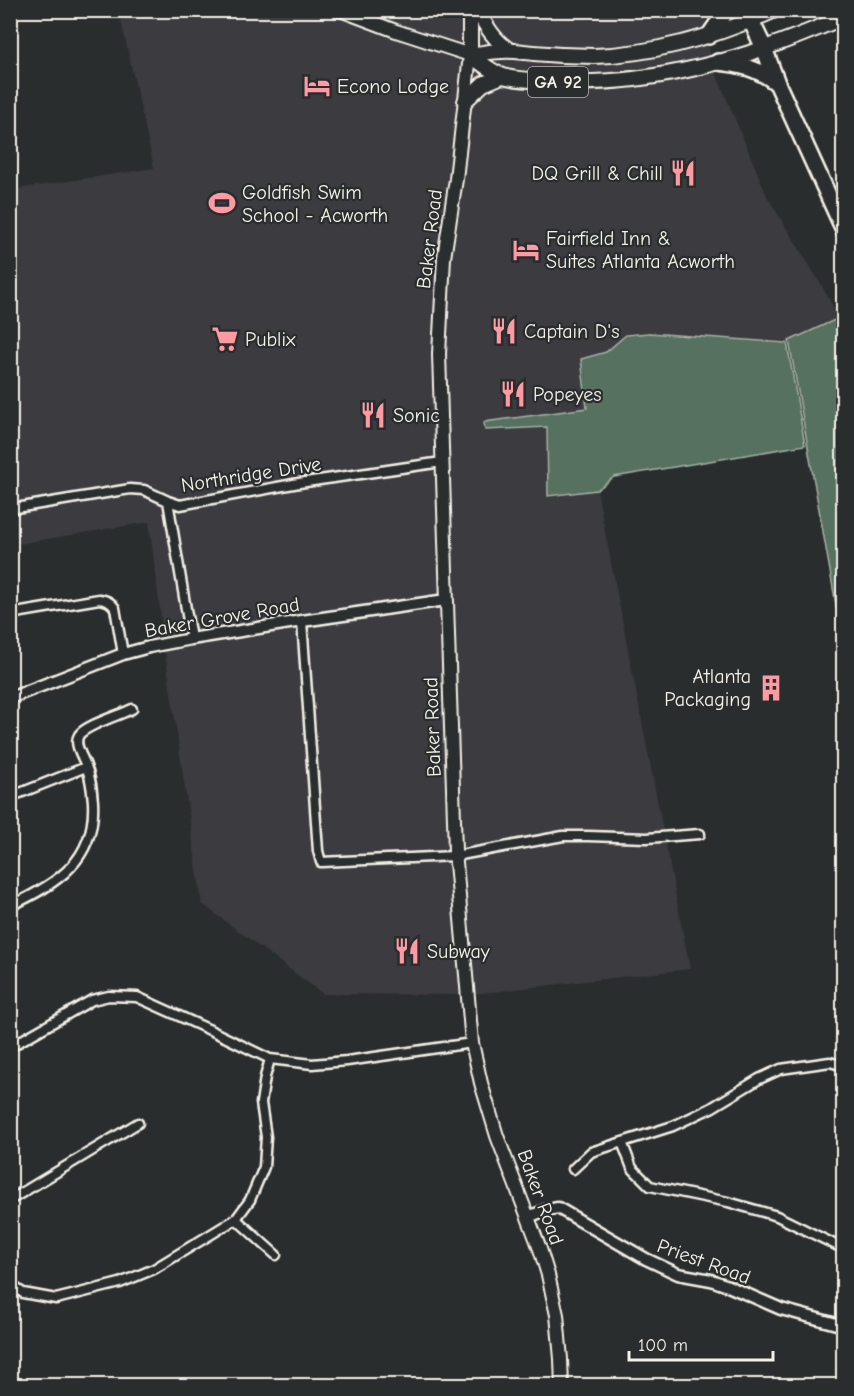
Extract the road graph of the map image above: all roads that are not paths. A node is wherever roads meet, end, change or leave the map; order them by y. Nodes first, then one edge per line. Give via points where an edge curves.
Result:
1 (340, 10) edge
2 (470, 10) edge
3 (477, 10) edge
4 (727, 10) edge
5 (775, 10) edge
6 (749, 16) edge
7 (843, 17) edge
8 (709, 36) junction
9 (764, 48) junction
10 (511, 51) junction
11 (470, 55) junction
12 (718, 62) junction
13 (502, 76) junction
14 (777, 83) junction
15 (465, 101) junction
16 (843, 230) edge
17 (442, 462) junction
18 (168, 501) junction
19 (10, 509) edge
20 (446, 600) junction
21 (10, 614) edge
22 (302, 621) junction
23 (191, 639) junction
24 (123, 654) junction
25 (10, 698) edge
26 (132, 709) dead end
27 (86, 767) junction
28 (10, 797) edge
29 (700, 834) dead end
30 (455, 856) junction
31 (10, 906) edge
32 (472, 1042) junction
33 (10, 1047) edge
34 (270, 1059) junction
35 (843, 1066) edge
36 (138, 1123) dead end
37 (622, 1142) junction
38 (573, 1169) dead end
39 (10, 1200) edge
40 (528, 1217) junction
41 (236, 1219) junction
42 (843, 1249) edge
43 (276, 1255) dead end
44 (10, 1284) edge
45 (843, 1326) edge
46 (562, 1386) edge

1 - 11 main road
2 - 11 main road
3 - 10 main road via 499,43
4 - 8 highway
5 - 6 main road, GA 92
6 - 8 main road, GA 92
6 - 9 highway
7 - 9 main road, GA 92
8 - 10 main road, GA 92 via 665,48 611,55
9 - 12 main road, GA 92
9 - 14 highway
10 - 11 main road, GA 92
11 - 13 main road, GA 92
11 - 15 main road, Baker Road
12 - 13 main road, GA 92 via 615,81 553,82
12 - 14 highway via 754,69
13 - 15 main road via 483,84
14 - 16 highway
15 - 17 main road, Baker Road via 444,258 439,354
17 - 18 street, Northridge Drive via 180,505
17 - 20 main road, Baker Road
18 - 19 street via 144,490 130,489
18 - 23 street, Northridge Drive
20 - 22 street, Baker Grove Road
20 - 30 main road, Baker Road
21 - 24 street via 107,600 115,608
22 - 23 street, Baker Grove Road
22 - 30 street via 321,862
23 - 24 street, Baker Grove Road
24 - 25 street, Baker Grove Road
26 - 27 street via 80,734 77,739
27 - 28 street
27 - 31 street via 93,811 82,853 55,882
29 - 30 street via 647,838 563,836
30 - 32 main road, Baker Road
32 - 34 street via 312,1064
32 - 40 main road, Baker Road via 497,1136
33 - 34 street via 92,1000 137,997
34 - 41 street via 261,1103 266,1137 264,1167 250,1200
35 - 37 street via 830,1062 781,1069 673,1126
36 - 39 street
37 - 38 street via 591,1152
37 - 42 street via 632,1168 650,1186 777,1216
40 - 45 street, Priest Road via 558,1208 678,1274 711,1280 781,1309
40 - 46 main road, Baker Road via 557,1315
41 - 43 street
41 - 44 street via 154,1269 120,1283 56,1299 23,1293

